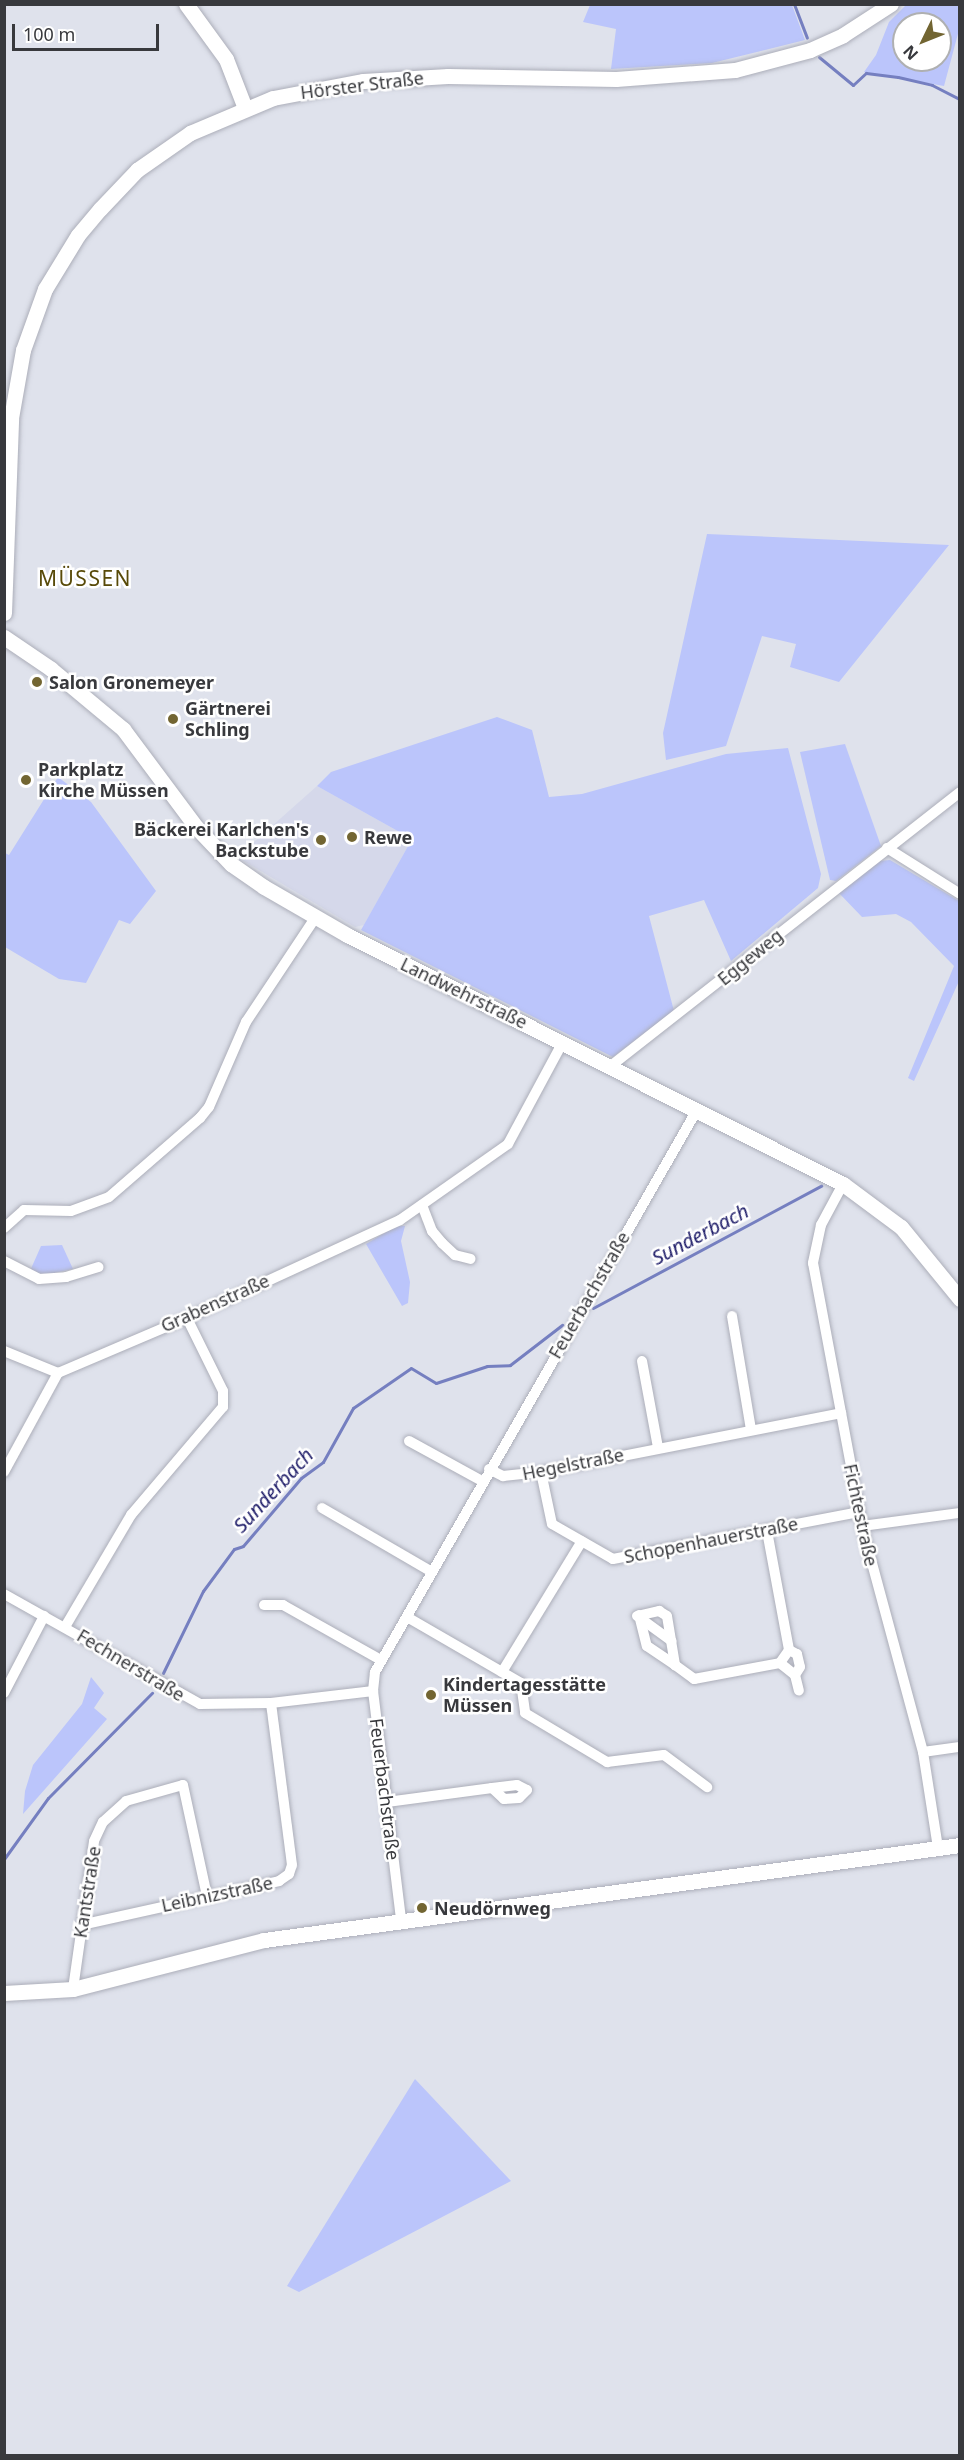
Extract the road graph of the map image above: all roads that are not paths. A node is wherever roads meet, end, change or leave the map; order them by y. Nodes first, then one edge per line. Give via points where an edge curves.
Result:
1 (186, 4) edge
2 (891, 4) edge
3 (245, 108) junction
4 (4, 613) edge
5 (4, 637) edge
6 (960, 792) edge
7 (887, 848) junction
8 (960, 894) edge
9 (315, 918) junction
10 (563, 1042) junction
11 (612, 1065) junction
12 (697, 1110) junction
13 (843, 1184) junction
14 (422, 1204) junction
15 (4, 1228) edge
16 (471, 1259) dead end
17 (4, 1261) edge
18 (99, 1267) dead end
19 (960, 1299) edge
20 (732, 1316) dead end
21 (188, 1318) junction
22 (4, 1351) edge
23 (642, 1361) dead end
24 (58, 1373) junction
25 (841, 1413) junction
26 (751, 1429) junction
27 (409, 1441) dead end
28 (658, 1447) junction
29 (489, 1469) junction
30 (4, 1472) edge
31 (541, 1472) junction
32 (482, 1481) junction
33 (321, 1509) dead end
34 (859, 1512) junction
35 (960, 1513) edge
36 (862, 1526) junction
37 (766, 1531) junction
38 (582, 1541) junction
39 (432, 1572) junction
40 (4, 1594) edge
41 (264, 1605) dead end
42 (44, 1616) junction
43 (639, 1616) junction
44 (407, 1617) junction
45 (65, 1627) junction
46 (668, 1638) junction
47 (652, 1650) junction
48 (789, 1650) junction
49 (381, 1660) junction
50 (780, 1663) junction
51 (675, 1665) junction
52 (502, 1672) junction
53 (795, 1675) junction
54 (373, 1691) junction
55 (799, 1691) dead end
56 (4, 1693) edge
57 (271, 1704) junction
58 (960, 1747) edge
59 (923, 1752) junction
60 (707, 1786) dead end
61 (492, 1788) dead end
62 (387, 1802) junction
63 (960, 1845) edge
64 (938, 1848) junction
65 (207, 1896) junction
66 (401, 1919) junction
67 (81, 1925) junction
68 (73, 1989) junction
69 (4, 1994) edge

1 - 3 street via 226,59
2 - 3 street, Hörster Straße via 810,50 735,70 616,79 407,77 332,85
3 - 4 street, Hörster Straße via 190,133 137,170 78,235 45,289 23,350 11,418
5 - 9 street, Landwehrstraße via 123,729 196,827 231,864
6 - 7 street, Eggeweg
7 - 8 street
7 - 11 street, Eggeweg
9 - 10 street, Landwehrstraße
9 - 15 street via 246,1022 209,1107 200,1118 110,1197 71,1210 24,1210
10 - 11 street, Landwehrstraße
10 - 14 street, Grabenstraße via 508,1144
11 - 12 street, Landwehrstraße
12 - 13 street, Landwehrstraße
12 - 29 street, Feuerbachstraße
13 - 19 street, Landwehrstraße via 901,1227
13 - 25 street, Fichtestraße via 821,1225 813,1263
14 - 16 street via 432,1231 442,1243 455,1255
14 - 21 street, Grabenstraße via 400,1220
17 - 18 street via 39,1279 66,1277
20 - 26 street
21 - 24 street, Grabenstraße
21 - 45 street via 223,1391 223,1407 131,1515
22 - 24 street
23 - 28 street
24 - 30 street
25 - 26 street, Hegelstraße
25 - 34 street, Fichtestraße
26 - 28 street, Hegelstraße
27 - 32 street
28 - 31 street, Hegelstraße
29 - 31 street, Hegelstraße via 503,1476
29 - 32 street, Feuerbachstraße
31 - 38 street, Schopenhauerstraße via 552,1524
32 - 39 street, Feuerbachstraße
33 - 39 street
34 - 36 street, Fichtestraße
34 - 37 street, Schopenhauerstraße
35 - 36 street
36 - 59 street, Fichtestraße
37 - 38 street, Schopenhauerstraße via 613,1559
37 - 48 street
38 - 52 street
39 - 44 street, Feuerbachstraße
40 - 42 street, Fechnerstraße
41 - 49 street via 283,1605
42 - 45 street, Fechnerstraße
42 - 56 street
43 - 46 street
43 - 46 street via 659,1611 667,1616
43 - 47 street via 647,1646
44 - 49 street, Feuerbachstraße
44 - 52 street
45 - 57 street, Fechnerstraße via 200,1704
46 - 47 street
46 - 51 street
47 - 51 street
48 - 50 street
48 - 53 street via 797,1654 800,1667
49 - 54 street, Feuerbachstraße
50 - 51 street via 694,1679
50 - 53 street
52 - 60 street via 520,1683 525,1713 607,1762 664,1755
53 - 55 street
54 - 57 street, Fechnerstraße
54 - 62 street, Feuerbachstraße
57 - 65 street, Leibnizstraße via 291,1868 279,1881
58 - 59 street
59 - 64 street, Fichtestraße
61 - 62 street
62 - 66 street, Feuerbachstraße
63 - 64 street
64 - 66 street
65 - 67 street, Leibnizstraße
65 - 67 street, Kantstraße via 185,1789 178,1784 126,1801 103,1822 93,1841
66 - 68 street via 264,1940
67 - 68 street, Kantstraße
68 - 69 street

